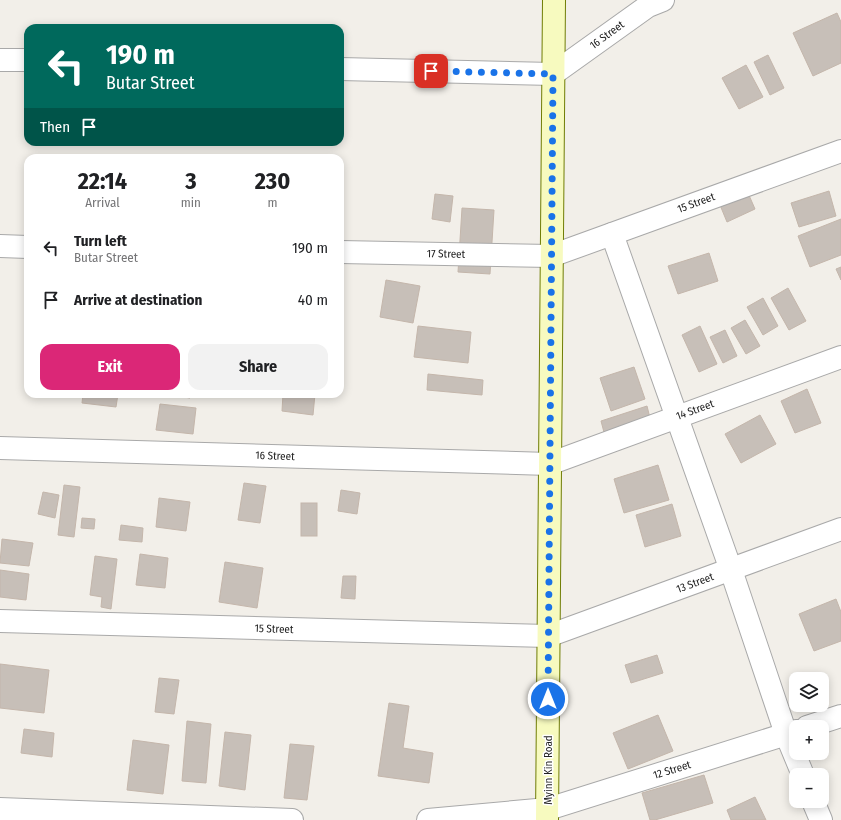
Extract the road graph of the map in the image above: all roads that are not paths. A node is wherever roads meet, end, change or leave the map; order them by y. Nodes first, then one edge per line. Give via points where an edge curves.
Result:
1 (554, 0) edge
2 (663, 0) edge
3 (0, 60) edge
4 (24, 60) edge
5 (344, 69) edge
6 (553, 74) junction
7 (841, 151) edge
8 (612, 234) junction
9 (0, 246) edge
10 (24, 247) edge
11 (344, 252) edge
12 (551, 256) junction
13 (841, 357) edge
14 (677, 417) junction
15 (0, 448) edge
16 (549, 464) junction
17 (841, 529) edge
18 (731, 570) junction
19 (0, 621) edge
20 (548, 636) junction
21 (841, 716) edge
22 (829, 720) edge
23 (789, 727) edge
24 (789, 733) edge
25 (816, 808) edge
26 (0, 809) edge
27 (547, 814) edge
28 (292, 820) edge
29 (428, 820) edge
30 (821, 820) edge

1 - 6 street, Myinn Kin Road
2 - 6 street, 16 Street via 648,6
3 - 4 street
5 - 6 street
6 - 12 street, Myinn Kin Road
7 - 8 street, 15 Street
8 - 12 street, 15 Street
8 - 14 street
9 - 10 street
11 - 12 street, 17 Street
12 - 16 street, Myinn Kin Road
13 - 14 street, 14 Street
14 - 16 street, 14 Street
14 - 18 street
15 - 16 street, 16 Street
16 - 20 street, Myinn Kin Road
17 - 18 street, 13 Street
18 - 20 street, 13 Street
18 - 23 street
19 - 20 street, 15 Street
20 - 27 street, Myinn Kin Road
21 - 22 street
24 - 27 street, 12 Street
25 - 30 street
26 - 28 street
27 - 29 street

